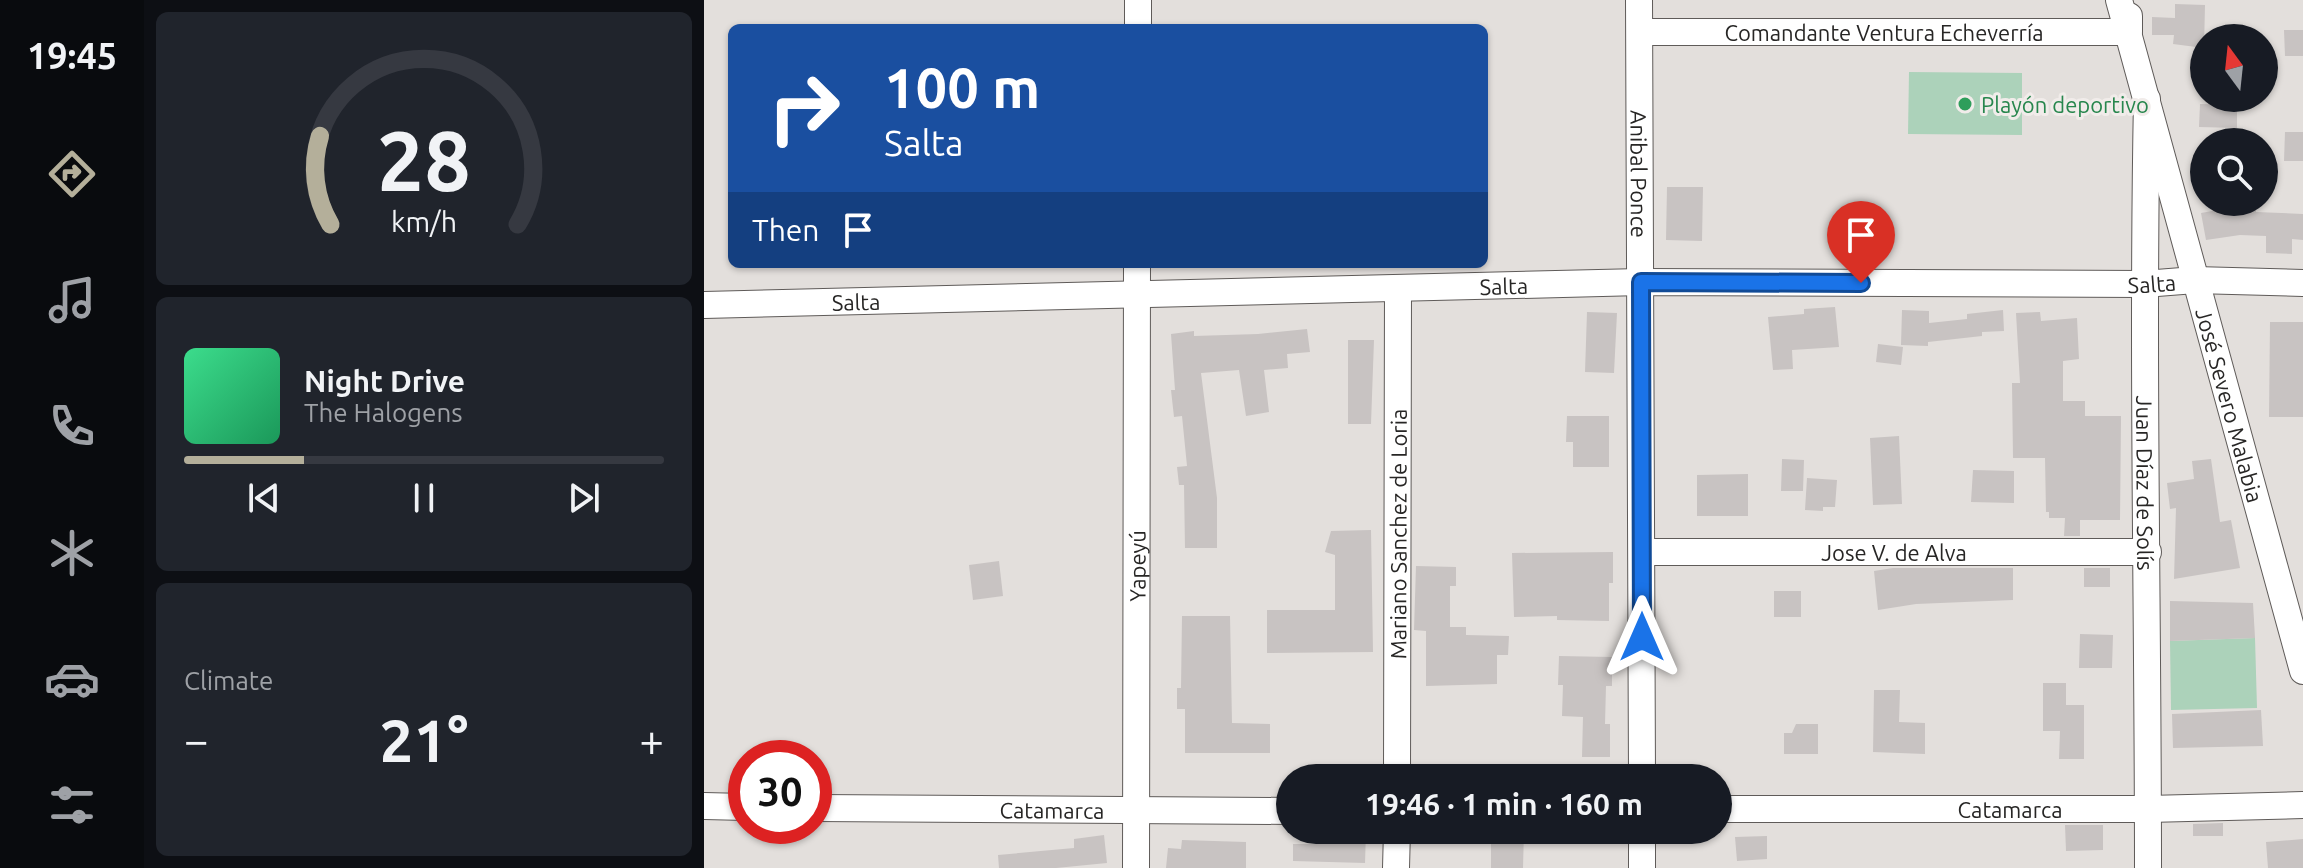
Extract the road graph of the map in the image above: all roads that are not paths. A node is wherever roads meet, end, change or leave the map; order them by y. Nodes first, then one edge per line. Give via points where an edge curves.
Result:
1 (1138, 0) edge
2 (1639, 0) edge
3 (2119, 0) edge
4 (2129, 0) edge
5 (1138, 24) edge
6 (1640, 32) junction
7 (2129, 32) junction
8 (2147, 99) junction
9 (1137, 268) edge
10 (2195, 280) junction
11 (1641, 282) junction
12 (2303, 283) edge
13 (2144, 284) junction
14 (1398, 288) junction
15 (1137, 295) junction
16 (704, 305) edge
17 (1642, 552) junction
18 (2148, 552) junction
19 (2303, 671) edge
20 (1397, 764) edge
21 (1642, 764) edge
22 (2303, 805) edge
23 (704, 806) edge
24 (728, 807) edge
25 (832, 808) edge
26 (1732, 809) edge
27 (2148, 809) junction
28 (1136, 811) junction
29 (1276, 811) edge
30 (1397, 844) edge
31 (1642, 844) edge
32 (1136, 868) edge
33 (1396, 868) edge
34 (1642, 868) edge
35 (2148, 868) edge

1 - 5 street
2 - 6 street, Anibal Ponce
3 - 7 street, José Severo Malabia
4 - 7 street
6 - 7 street, Comandante Ventura Echeverría
6 - 11 street, Anibal Ponce
7 - 8 street, José Severo Malabia
8 - 10 street, José Severo Malabia
8 - 13 street, Juan Díaz de Solís
9 - 15 street, Yapeyú
10 - 12 street, Salta
10 - 13 street, Salta
10 - 19 street, José Severo Malabia
11 - 13 street, Salta
11 - 14 street, Salta
11 - 17 street, Anibal Ponce
13 - 18 street, Juan Díaz de Solís
14 - 15 street, Salta
14 - 20 street, Mariano Sanchez de Loria
15 - 16 street, Salta
15 - 28 street, Yapeyú
17 - 18 street, Jose V. de Alva
17 - 21 street, Anibal Ponce
18 - 27 street, Juan Díaz de Solís
22 - 27 street, Catamarca
23 - 24 street
25 - 28 street, Catamarca
26 - 27 street, Catamarca
27 - 35 street, Juan Díaz de Solís
28 - 29 street, Catamarca
28 - 32 street, Yapeyú
30 - 33 street
31 - 34 street

